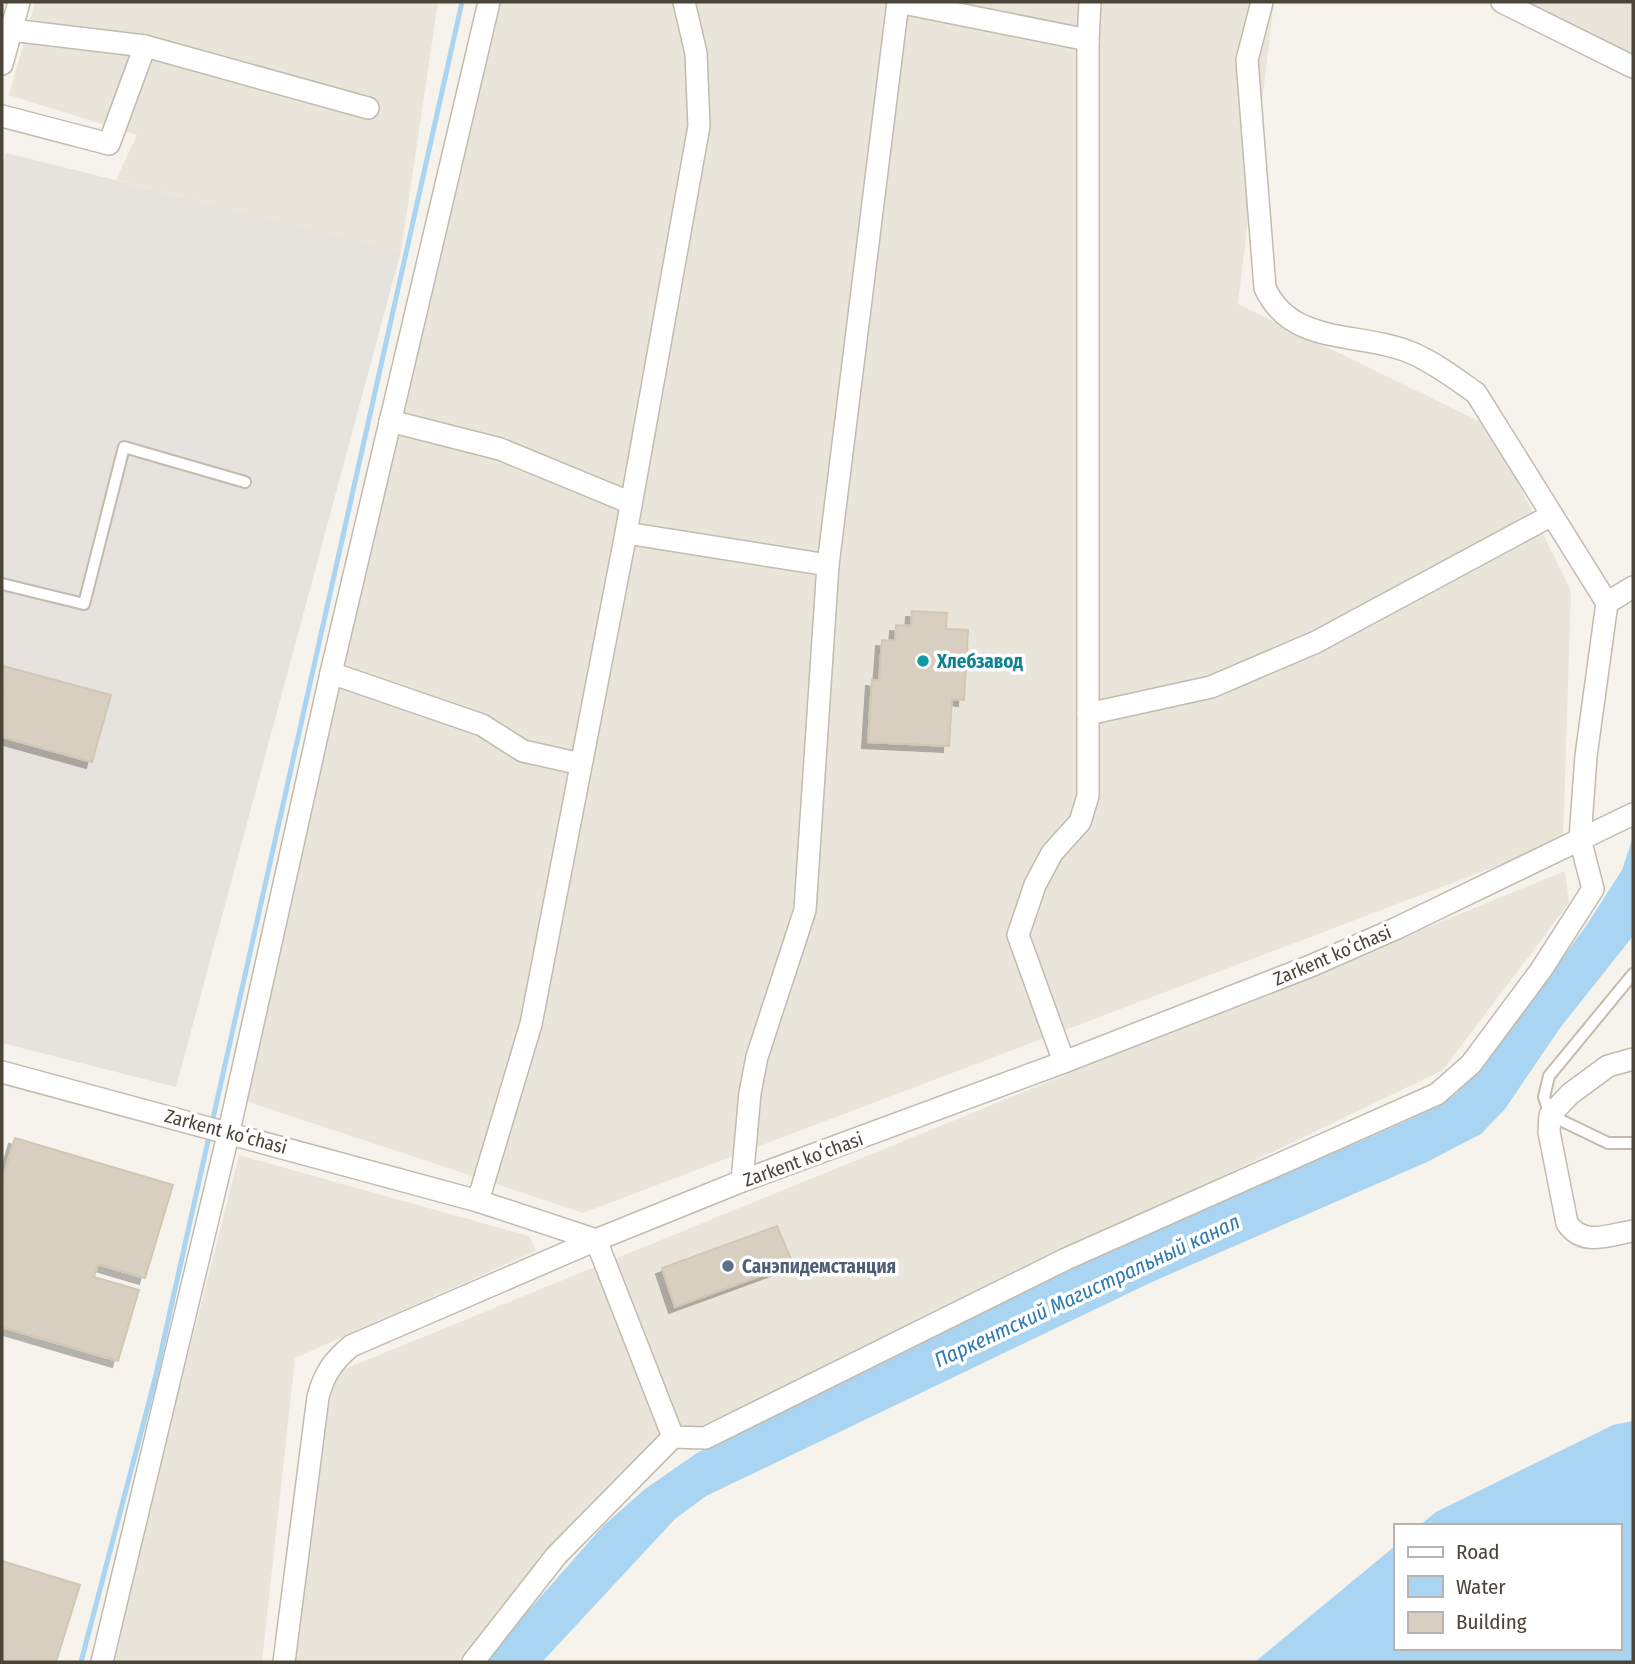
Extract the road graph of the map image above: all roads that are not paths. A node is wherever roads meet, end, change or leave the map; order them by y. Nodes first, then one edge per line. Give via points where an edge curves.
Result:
1 (19, 2) edge
2 (488, 2) edge
3 (684, 2) edge
4 (898, 2) edge
5 (1090, 2) edge
6 (1262, 2) edge
7 (1502, 2) edge
8 (1532, 8) edge
9 (11, 30) junction
10 (1088, 40) junction
11 (145, 46) junction
12 (2, 64) edge
13 (1633, 67) edge
14 (368, 108) dead end
15 (2, 116) edge
16 (390, 421) junction
17 (246, 482) dead end
18 (631, 503) junction
19 (1552, 515) junction
20 (626, 533) junction
21 (828, 565) junction
22 (2, 584) edge
23 (1633, 587) edge
24 (1607, 603) junction
25 (331, 673) junction
26 (1088, 715) junction
27 (580, 764) junction
28 (1631, 815) edge
29 (1580, 839) junction
30 (1633, 974) edge
31 (1633, 1059) edge
32 (1064, 1062) junction
33 (2, 1072) edge
34 (1550, 1115) junction
35 (217, 1128) junction
36 (1633, 1143) edge
37 (742, 1181) junction
38 (478, 1201) junction
39 (1633, 1231) edge
40 (596, 1240) junction
41 (673, 1437) junction
42 (102, 1662) edge
43 (284, 1662) edge
44 (473, 1662) edge

1 - 9 street
2 - 16 street
3 - 18 street via 696,53 699,126
4 - 10 street
4 - 21 street
5 - 10 street
6 - 19 street via 1247,60 1265,288 1273,304 1300,326 1411,352 1476,393
7 - 8 street
8 - 13 street
9 - 11 street
9 - 12 street
10 - 26 street
11 - 14 street
11 - 15 street via 108,144
16 - 18 street via 500,449
16 - 25 street
17 - 22 lane via 124,447 83,604
18 - 20 street
19 - 24 street
19 - 26 street via 1316,642 1211,687
20 - 21 street
20 - 27 street
21 - 37 street via 805,910 757,1057
23 - 24 street
24 - 29 street
25 - 27 street via 482,725 523,751
25 - 35 street
26 - 32 street via 1088,796 1080,822 1052,853 1018,935
27 - 38 street via 531,1024
28 - 29 street, Zarkent koʻchasi
29 - 32 street, Zarkent koʻchasi via 1397,929
29 - 41 street via 1593,889 1541,970 1471,1064 1437,1094 1066,1259 705,1437
30 - 34 lane via 1549,1076 1544,1097
31 - 34 street via 1608,1066
32 - 37 street, Zarkent koʻchasi
33 - 35 street, Zarkent koʻchasi
34 - 36 lane via 1608,1143
34 - 39 street via 1549,1132 1567,1223 1574,1233 1588,1238
35 - 38 street, Zarkent koʻchasi
35 - 42 street
37 - 40 street, Zarkent koʻchasi
38 - 40 street, Zarkent koʻchasi
40 - 41 street
40 - 43 street via 372,1335 335,1359 322,1378 318,1397
41 - 44 street via 555,1556

